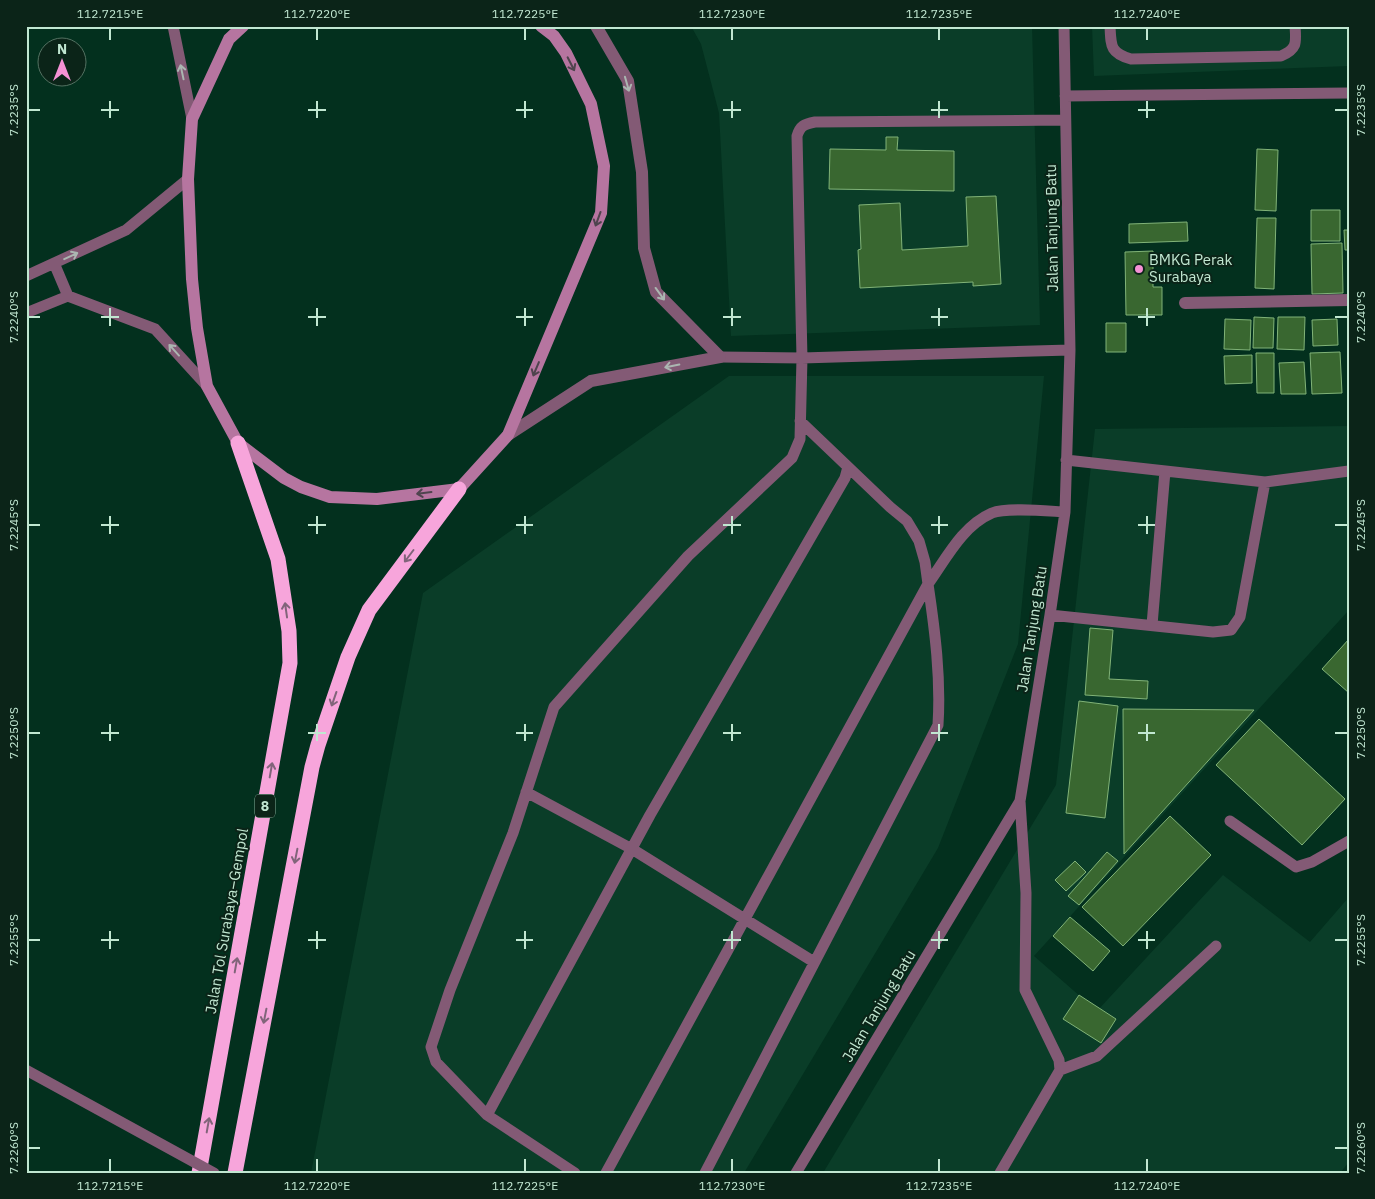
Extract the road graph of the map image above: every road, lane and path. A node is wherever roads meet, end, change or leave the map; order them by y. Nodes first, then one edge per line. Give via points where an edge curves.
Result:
1 (173, 26) edge
2 (243, 26) edge
3 (541, 26) edge
4 (596, 26) edge
5 (1064, 26) edge
6 (1110, 26) edge
7 (1295, 26) edge
8 (552, 31) edge
9 (1349, 92) edge
10 (1065, 96) junction
11 (192, 119) junction
12 (1065, 120) junction
13 (188, 179) junction
14 (54, 263) junction
15 (26, 276) edge
16 (68, 296) junction
17 (1349, 300) edge
18 (1185, 303) dead end
19 (26, 313) edge
20 (1070, 350) junction
21 (720, 357) junction
22 (802, 358) junction
23 (207, 386) junction
24 (800, 422) junction
25 (508, 435) junction
26 (238, 443) junction
27 (1066, 460) junction
28 (848, 467) junction
29 (1165, 471) junction
30 (1349, 471) edge
31 (1265, 482) junction
32 (460, 489) junction
33 (1065, 512) junction
34 (928, 584) junction
35 (1050, 615) junction
36 (1152, 625) junction
37 (526, 792) junction
38 (1020, 802) junction
39 (1230, 821) dead end
40 (1349, 841) edge
41 (632, 849) junction
42 (744, 918) junction
43 (1216, 946) dead end
44 (814, 962) junction
45 (26, 1070) edge
46 (1060, 1070) junction
47 (487, 1116) junction
48 (199, 1173) edge
49 (214, 1173) edge
50 (235, 1173) edge
51 (575, 1173) edge
52 (606, 1173) edge
53 (705, 1173) edge
54 (796, 1173) edge
55 (1000, 1173) edge

11 -> 1 lane
2 - 11 main road via 229,39
3 - 8 main road
4 -> 21 street via 628,81 642,172 644,248 656,292
5 - 10 lane, Jalan Tanjung Batu
6 - 7 lane via 1113,50 1131,58 1281,56 1294,47
8 -> 25 main road via 591,104 604,166 601,213
9 - 10 lane
10 - 12 lane, Jalan Tanjung Batu
11 - 13 main road
12 - 20 lane, Jalan Tanjung Batu
12 - 22 lane via 814,122 799,129
14 -> 13 lane via 126,230
13 - 23 main road via 196,328
14 - 15 lane
14 - 16 lane
16 - 19 lane
23 -> 16 lane via 156,329
17 - 18 street
20 - 22 lane
20 - 27 lane, Jalan Tanjung Batu
21 - 22 lane
21 -> 25 street via 591,381
22 - 24 lane
23 - 26 main road
24 - 28 lane
24 - 37 lane via 800,439 792,458 688,556 554,707
25 - 32 main road
32 -> 26 main road via 376,499 330,497 284,478
48 -> 26 highway, Jalan Tol Surabaya–Gempol / 8 via 290,663 289,631 278,559
27 - 29 lane
27 - 33 lane, Jalan Tanjung Batu
28 - 34 lane via 907,521 919,541
28 - 41 lane via 845,478
29 - 31 lane
29 - 36 lane
30 - 31 lane
31 - 36 lane via 1240,617 1231,630 1214,632
32 -> 50 highway via 370,610 348,657 318,745
33 - 34 lane via 1026,510 992,513 967,529
33 - 35 lane, Jalan Tanjung Batu
34 - 42 lane
34 - 44 lane via 934,626 938,726
35 - 36 lane
35 - 38 lane, Jalan Tanjung Batu
37 - 41 lane
37 - 47 lane via 431,1047 436,1062
38 - 46 lane via 1026,893 1025,990 1059,1060
38 - 54 lane, Jalan Tanjung Batu
39 - 40 lane via 1296,867 1312,862
41 - 42 lane
41 - 47 lane
42 - 44 lane
42 - 52 lane
43 - 46 lane via 1097,1056
44 - 53 lane
45 - 49 lane, bridge
46 - 55 lane
47 - 51 lane

